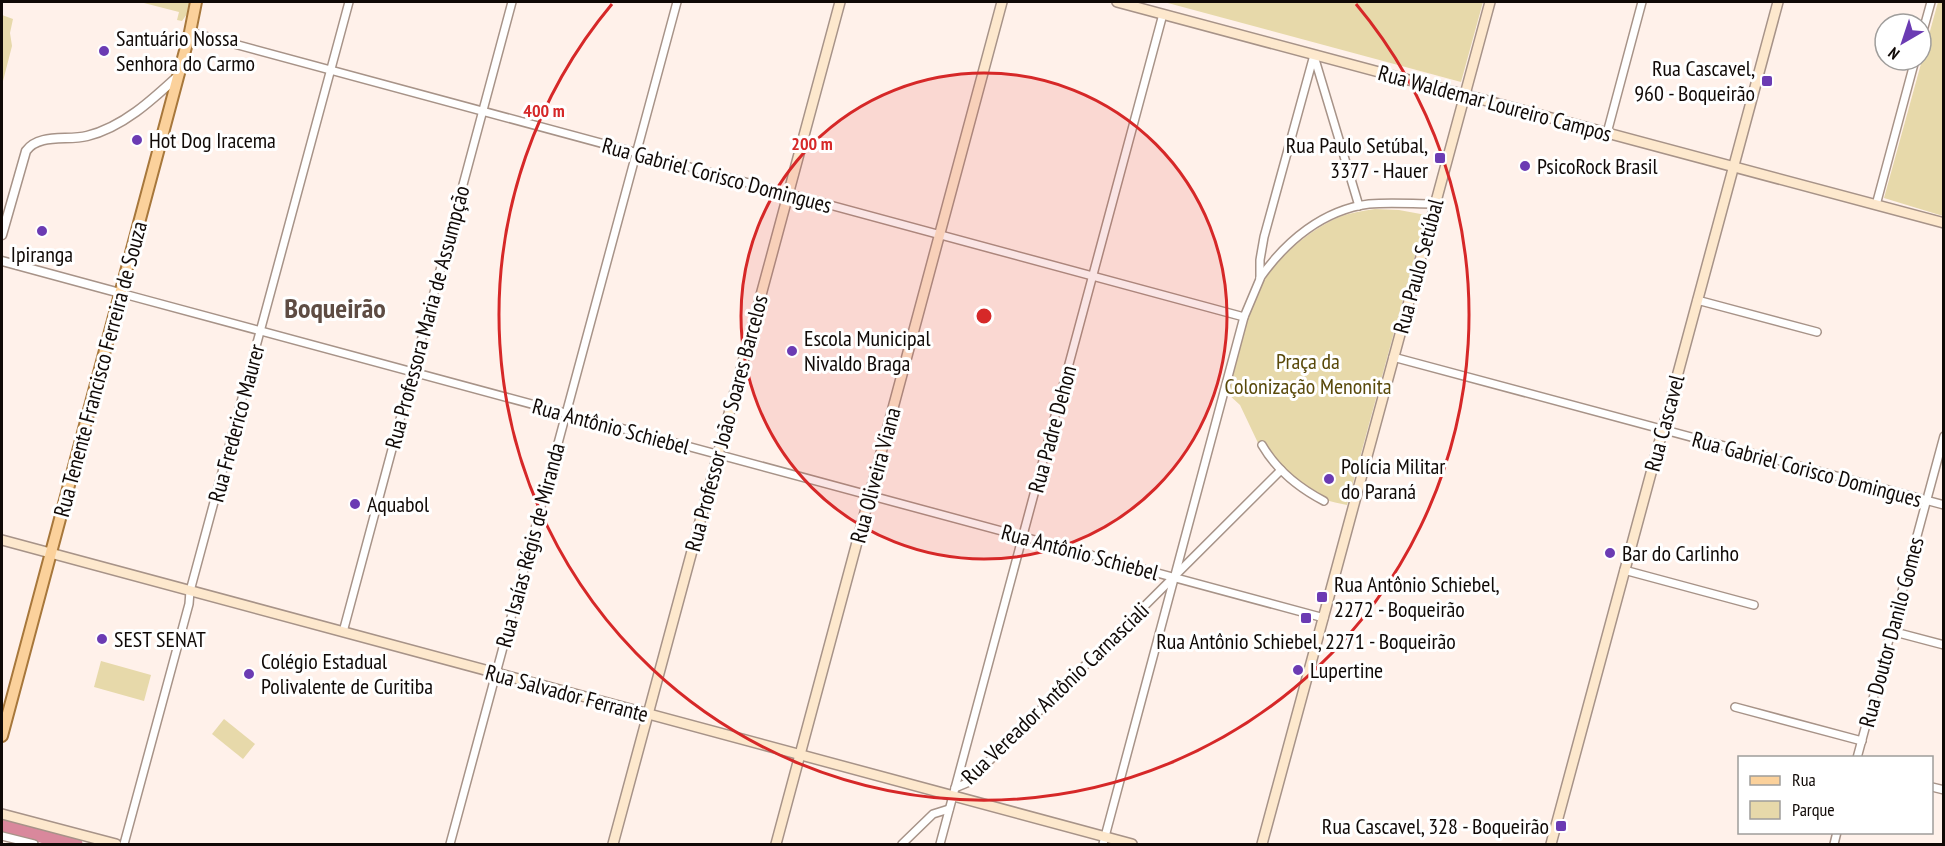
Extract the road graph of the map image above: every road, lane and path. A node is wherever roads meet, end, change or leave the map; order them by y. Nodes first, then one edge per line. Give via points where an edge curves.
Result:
1 (197, 2) edge
2 (349, 2) edge
3 (512, 2) edge
4 (677, 2) edge
5 (840, 2) edge
6 (1002, 2) edge
7 (1117, 2) edge
8 (1490, 2) edge
9 (1642, 2) edge
10 (1778, 2) edge
11 (1163, 14) junction
12 (190, 32) junction
13 (1314, 55) junction
14 (330, 70) junction
15 (1912, 72) edge
16 (179, 75) junction
17 (1465, 95) junction
18 (483, 111) junction
19 (1606, 133) junction
20 (636, 153) junction
21 (1733, 167) junction
22 (788, 194) junction
23 (1435, 204) junction
24 (1876, 205) junction
25 (1359, 206) junction
26 (1944, 223) edge
27 (2, 234) edge
28 (939, 234) junction
29 (2, 261) edge
30 (1093, 276) junction
31 (1260, 279) junction
32 (120, 293) junction
33 (1697, 300) junction
34 (1244, 317) junction
35 (260, 331) junction
36 (1817, 332) dead end
37 (1393, 357) junction
38 (412, 372) junction
39 (566, 414) junction
40 (1662, 430) junction
41 (1944, 436) edge
42 (1262, 445) dead end
43 (718, 455) junction
44 (1281, 470) junction
45 (869, 495) junction
46 (1324, 501) dead end
47 (1926, 501) junction
48 (1944, 506) edge
49 (1023, 537) junction
50 (2, 540) edge
51 (51, 554) junction
52 (1624, 570) junction
53 (1174, 578) junction
54 (190, 591) junction
55 (1754, 604) dead end
56 (1324, 618) junction
57 (1891, 631) junction
58 (343, 632) junction
59 (1944, 645) edge
60 (496, 674) junction
61 (1735, 707) dead end
62 (648, 715) junction
63 (2, 736) edge
64 (1862, 741) junction
65 (800, 755) junction
66 (1858, 756) edge
67 (954, 792) junction
68 (949, 809) junction
69 (2, 814) edge
70 (2, 836) edge
71 (1104, 841) edge
72 (34, 844) edge
73 (116, 844) edge
74 (124, 844) edge
75 (450, 844) edge
76 (613, 844) edge
77 (776, 844) edge
78 (902, 844) edge
79 (940, 844) edge
80 (1132, 844) edge
81 (1262, 844) edge
82 (1551, 844) edge

1 - 12 main road, Rua Tenente Francisco Ferreira de Souza
2 - 14 street, Rua Frederico Maurer
3 - 18 street, Rua Professora Maria de Assumpção
4 - 20 street, Rua Isaías Régis de Miranda
5 - 22 main road, Rua Professor João Soares Barcelos
6 - 28 main road, Rua Oliveira Viana
7 - 11 main road, Rua Waldemar Loureiro Campos
8 - 17 main road, Rua Paulo Setúbal
9 - 19 street
10 - 21 main road, Rua Cascavel
11 - 13 main road, Rua Waldemar Loureiro Campos
11 - 30 street, Rua Padre Dehon
12 - 14 street, Rua Gabriel Corisco Domingues
12 - 16 main road, Rua Tenente Francisco Ferreira de Souza
13 - 17 main road, Rua Waldemar Loureiro Campos
13 - 25 street
13 - 31 street via 1261,248
14 - 18 street, Rua Gabriel Corisco Domingues
14 - 35 street, Rua Frederico Maurer
15 - 24 street
16 - 27 street via 111,126 81,137 36,141 26,151
16 - 32 main road, Rua Tenente Francisco Ferreira de Souza
17 - 19 main road, Rua Waldemar Loureiro Campos
17 - 23 main road, Rua Paulo Setúbal
18 - 20 street, Rua Gabriel Corisco Domingues
18 - 38 street, Rua Professora Maria de Assumpção
19 - 21 main road, Rua Waldemar Loureiro Campos
20 - 22 street, Rua Gabriel Corisco Domingues
20 - 39 street, Rua Isaías Régis de Miranda
21 - 24 main road, Rua Waldemar Loureiro Campos
21 - 33 main road, Rua Cascavel
22 - 28 street, Rua Gabriel Corisco Domingues
22 - 43 main road, Rua Professor João Soares Barcelos
23 - 25 street
23 - 37 main road, Rua Paulo Setúbal
24 - 26 main road, Rua Waldemar Loureiro Campos
25 - 31 street via 1328,217 1301,233
28 - 30 street, Rua Gabriel Corisco Domingues
28 - 45 main road, Rua Oliveira Viana
29 - 32 street, Rua Antônio Schiebel
30 - 34 street, Rua Gabriel Corisco Domingues
30 - 49 street, Rua Padre Dehon
31 - 34 street
32 - 35 street, Rua Antônio Schiebel
32 - 51 main road, Rua Tenente Francisco Ferreira de Souza
33 - 36 street
33 - 40 main road, Rua Cascavel
34 - 53 street
35 - 38 street, Rua Antônio Schiebel
35 - 54 street, Rua Frederico Maurer
37 - 40 street, Rua Gabriel Corisco Domingues
37 - 56 main road, Rua Paulo Setúbal
38 - 39 street, Rua Antônio Schiebel
38 - 58 street, Rua Professora Maria de Assumpção
39 - 43 street, Rua Antônio Schiebel
39 - 60 street, Rua Isaías Régis de Miranda
40 - 47 street, Rua Gabriel Corisco Domingues
40 - 52 main road, Rua Cascavel
41 - 47 street, Rua Doutor Danilo Gomes
42 - 44 street
43 - 45 street, Rua Antônio Schiebel
43 - 62 main road, Rua Professor João Soares Barcelos
44 - 46 street
44 - 53 street, Rua Vereador Antônio Carnasciali
45 - 49 street, Rua Antônio Schiebel
45 - 65 main road, Rua Oliveira Viana
47 - 48 street, Rua Gabriel Corisco Domingues
47 - 57 street, Rua Doutor Danilo Gomes
49 - 53 street, Rua Antônio Schiebel
49 - 67 street, Rua Padre Dehon
50 - 51 main road, Rua Salvador Ferrante
51 - 54 main road, Rua Salvador Ferrante
51 - 63 main road, Rua Tenente Francisco Ferreira de Souza
52 - 55 street
52 - 82 main road, Rua Cascavel
53 - 56 street, Rua Antônio Schiebel
53 - 67 street, Rua Vereador Antônio Carnasciali
53 - 71 street
54 - 58 main road, Rua Salvador Ferrante
54 - 74 street, Rua Frederico Maurer
56 - 81 main road, Rua Paulo Setúbal
57 - 59 street
57 - 64 street, Rua Doutor Danilo Gomes
58 - 60 main road, Rua Salvador Ferrante
60 - 62 main road, Rua Salvador Ferrante
60 - 75 street, Rua Isaías Régis de Miranda
61 - 64 street
62 - 65 main road, Rua Salvador Ferrante
62 - 76 main road, Rua Professor João Soares Barcelos
64 - 66 street, Rua Doutor Danilo Gomes
65 - 67 main road, Rua Salvador Ferrante
65 - 77 main road, Rua Oliveira Viana
67 - 68 street, Rua Padre Dehon
67 - 71 main road, Rua Salvador Ferrante
68 - 78 street, Rua Vereador Antônio Carnasciali via 933,814
68 - 79 street, Rua Padre Dehon
69 - 73 main road
70 - 72 street
71 - 80 main road, Rua Salvador Ferrante

